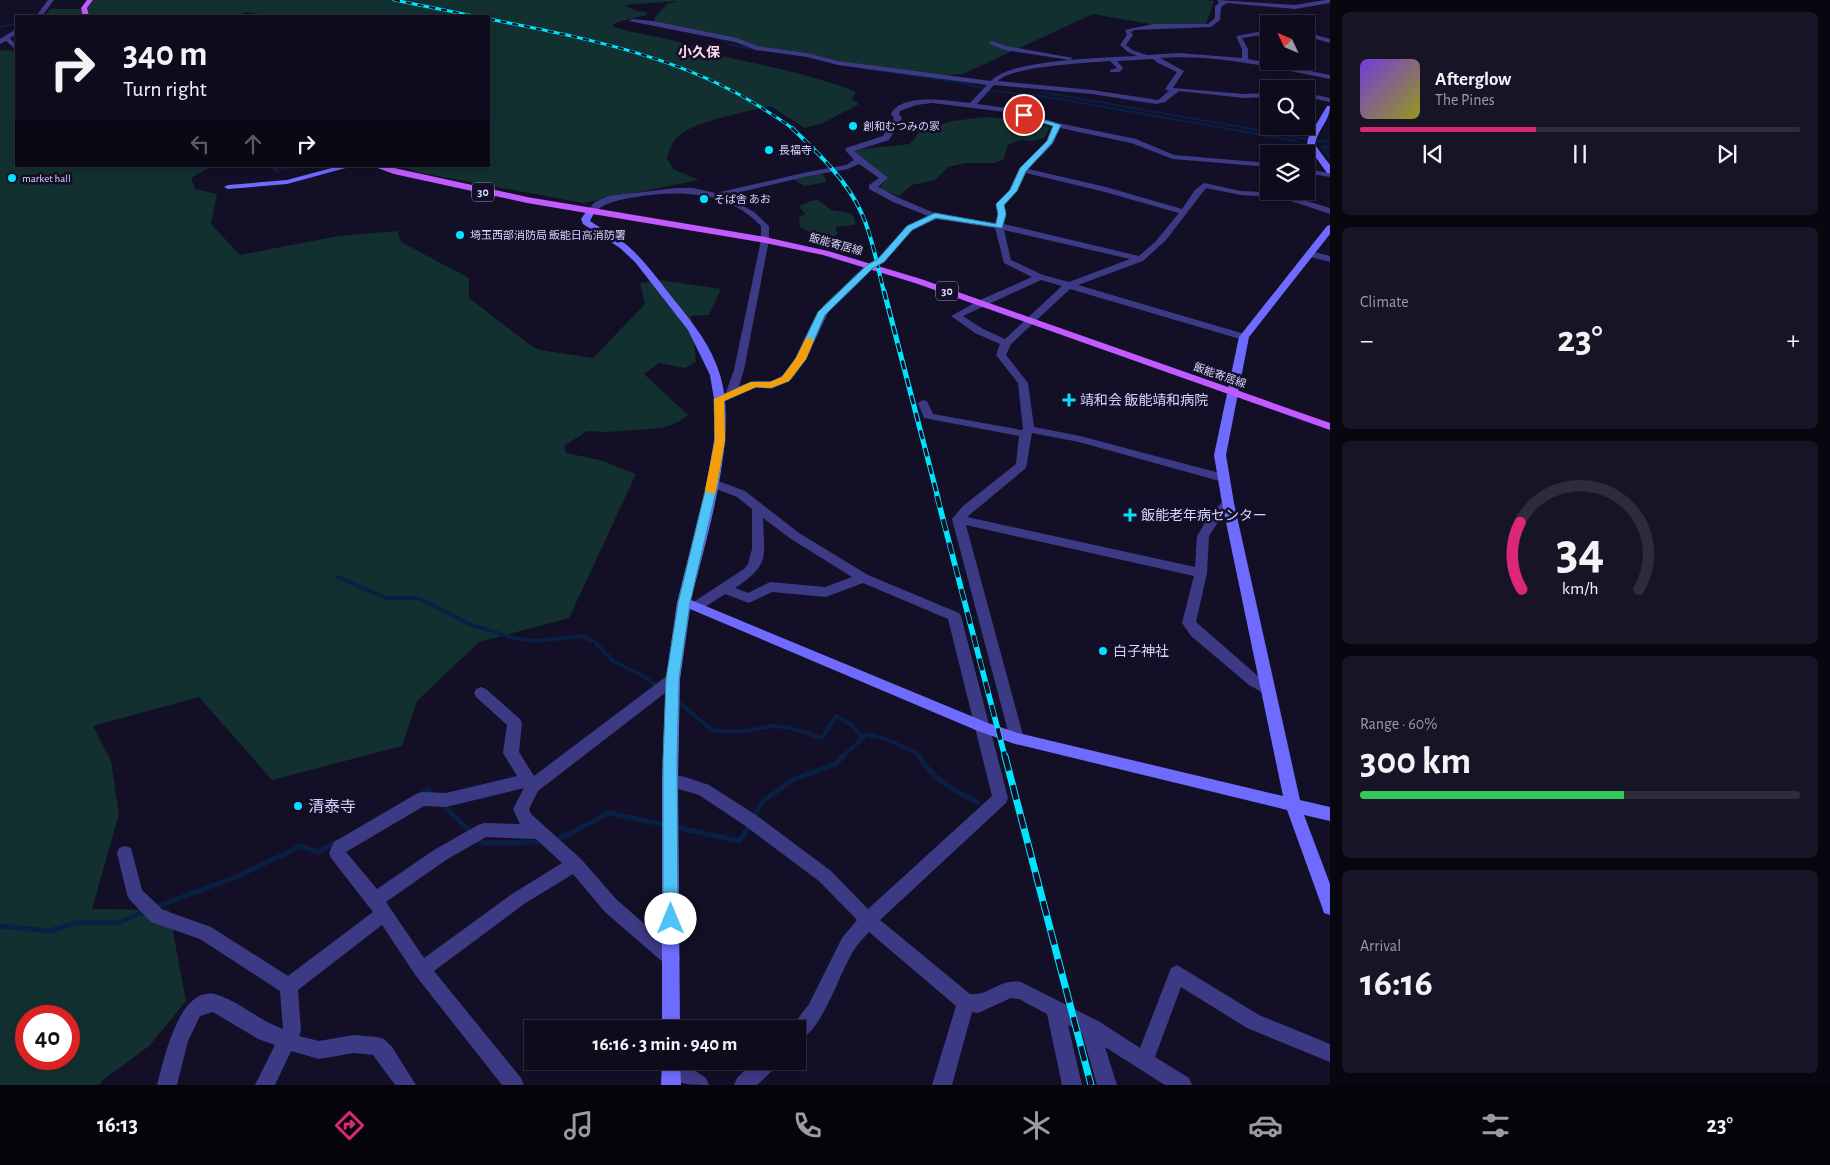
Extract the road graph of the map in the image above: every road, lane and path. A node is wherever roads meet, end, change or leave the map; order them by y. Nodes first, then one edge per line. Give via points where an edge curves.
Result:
1 (50, 0) edge
2 (90, 0) edge
3 (1216, 0) edge
4 (1330, 1) edge
5 (1225, 2) junction
6 (40, 15) edge
7 (86, 15) edge
8 (632, 21) dead end
9 (15, 32) edge
10 (1260, 33) edge
11 (1315, 37) edge
12 (3, 40) edge
13 (1330, 41) edge
14 (15, 47) edge
15 (993, 47) dead end
16 (1021, 51) junction
17 (1152, 57) junction
18 (1112, 60) junction
19 (1245, 60) junction
20 (1092, 61) junction
21 (1028, 68) junction
22 (1112, 71) dead end
23 (1330, 77) edge
24 (989, 87) junction
25 (1174, 90) junction
26 (1260, 95) edge
27 (1315, 97) edge
28 (1330, 100) edge
29 (971, 106) junction
30 (1330, 108) edge
31 (1057, 125) junction
32 (859, 160) junction
33 (1260, 165) edge
34 (345, 167) edge
35 (380, 167) edge
36 (1022, 170) junction
37 (1330, 170) edge
38 (1315, 172) edge
39 (1330, 175) edge
40 (228, 187) dead end
41 (1260, 193) edge
42 (718, 195) junction
43 (1302, 200) edge
44 (1330, 210) edge
45 (591, 211) junction
46 (1184, 212) junction
47 (935, 216) junction
48 (999, 226) junction
49 (1330, 228) edge
50 (765, 240) junction
51 (1310, 254) junction
52 (1140, 259) junction
53 (1330, 259) edge
54 (1040, 277) junction
55 (1068, 286) junction
56 (1244, 337) junction
57 (1006, 343) junction
58 (1233, 393) junction
59 (725, 396) junction
60 (923, 403) dead end
61 (1330, 427) edge
62 (1027, 432) junction
63 (1222, 478) junction
64 (713, 483) junction
65 (1228, 503) junction
66 (758, 507) junction
67 (958, 519) junction
68 (1201, 573) junction
69 (863, 578) junction
70 (724, 589) junction
71 (691, 604) junction
72 (673, 679) junction
73 (1267, 689) junction
74 (481, 693) dead end
75 (983, 727) junction
76 (1016, 739) junction
77 (670, 780) junction
78 (530, 783) junction
79 (1294, 805) junction
80 (1330, 814) edge
81 (539, 832) junction
82 (125, 853) dead end
83 (575, 864) junction
84 (1330, 906) edge
85 (379, 907) junction
86 (868, 920) junction
87 (671, 958) junction
88 (422, 970) junction
89 (289, 986) junction
90 (966, 1003) junction
91 (1055, 1010) junction
92 (671, 1020) edge
93 (806, 1021) edge
94 (1090, 1028) junction
95 (287, 1042) junction
96 (1330, 1053) edge
97 (1144, 1061) junction
98 (759, 1070) edge
99 (671, 1071) edge
100 (167, 1085) edge
101 (265, 1085) edge
102 (406, 1085) edge
103 (514, 1085) edge
104 (699, 1085) edge
105 (744, 1085) edge
106 (942, 1085) edge
107 (1072, 1085) edge
108 (1107, 1085) edge
109 (1182, 1085) edge

1 - 6 street
2 - 7 main road via 84,8
3 - 5 street
4 - 5 street via 1295,7
5 - 17 street via 1218,6 1219,17 1209,26 1129,29 1130,38 1123,46
8 - 24 street via 838,63
9 - 12 street
10 - 19 street via 1238,37 1245,49
11 - 13 street
12 - 14 street
15 - 16 street
16 - 20 street
16 - 21 street via 1032,60
17 - 18 street
17 - 19 street via 1188,55
17 - 25 street via 1181,72 1169,89
18 - 20 street
18 - 22 street via 1120,70
19 - 23 street via 1253,65
20 - 21 street
21 - 24 street via 999,76
24 - 25 street via 1092,92 1156,102
24 - 29 street
25 - 26 street via 1187,88 1244,96
27 - 28 street
29 - 31 street via 1007,110
29 - 32 street via 932,101 897,110 898,118 886,138 848,150
30 - 37 street via 1311,145
31 - 33 street via 1133,141 1173,157
31 - 36 street via 1050,142
32 - 42 street via 848,167
32 - 47 street via 884,178 872,187
34 - 40 street via 287,182
35 - 45 main road, 飯能寄居線 / 30 via 478,190
36 - 46 street
36 - 48 street via 1013,191 1000,204
38 - 39 street
41 - 46 street via 1241,193 1204,185
42 - 45 street via 698,190 671,190 609,199
42 - 50 street via 761,221 765,226
43 - 44 street
45 - 50 main road, 飯能寄居線 / 30
45 - 59 street via 586,222 638,260 693,329
46 - 52 street via 1149,254
47 - 48 street
47 - 59 street via 910,228 881,260 870,266 827,307 801,359 786,379 771,385 755,384
48 - 52 street
48 - 54 street via 1007,261
49 - 51 street
50 - 58 main road, 飯能寄居線 / 30 via 859,262 918,281
50 - 59 street via 739,370
51 - 53 street
51 - 56 street
52 - 55 street
54 - 55 street
54 - 57 street via 956,316
55 - 56 street
55 - 57 street
56 - 58 street
57 - 62 street via 1001,355 1023,383
58 - 61 main road, 飯能寄居線 / 30
58 - 63 street via 1220,455
59 - 64 street
60 - 62 street via 928,416
62 - 63 street via 1080,439
62 - 67 street via 1022,465
63 - 65 street
64 - 66 street via 741,494
64 - 71 street
65 - 68 street via 1203,536
65 - 73 street
66 - 69 street via 795,536
66 - 70 street via 759,551 754,566
67 - 68 street
67 - 76 street
68 - 73 street via 1189,623
69 - 70 street via 826,592 770,587 749,598
69 - 75 street via 954,616
70 - 71 street
71 - 72 street
71 - 75 street
72 - 77 street
72 - 78 street
73 - 79 street
74 - 78 street via 515,723 511,753
75 - 76 street
75 - 86 street via 1000,798
76 - 79 street
77 - 86 street via 704,790 750,820 825,876
77 - 87 street
78 - 81 street via 521,809 524,818
78 - 85 street via 446,800 422,800 346,842 337,853
79 - 80 street
79 - 84 street
81 - 83 street
81 - 85 street via 484,830 440,855
82 - 89 street via 135,894 157,916 205,933
83 - 87 street via 611,906
83 - 88 street via 518,899
85 - 88 street
85 - 89 street
86 - 90 street
86 - 93 street via 848,944 815,1010
87 - 92 street
88 - 103 street
89 - 95 street via 293,1020
90 - 91 street via 978,1004 1010,989 1021,991
90 - 106 street
91 - 94 street
91 - 107 street
94 - 97 street
94 - 108 street
95 - 100 street via 215,1003 202,1006 194,1010 179,1038
95 - 101 street
95 - 102 street via 320,1050 354,1044 377,1046
96 - 97 street via 1253,1022 1177,974
97 - 109 street
98 - 105 street
99 - 104 street

